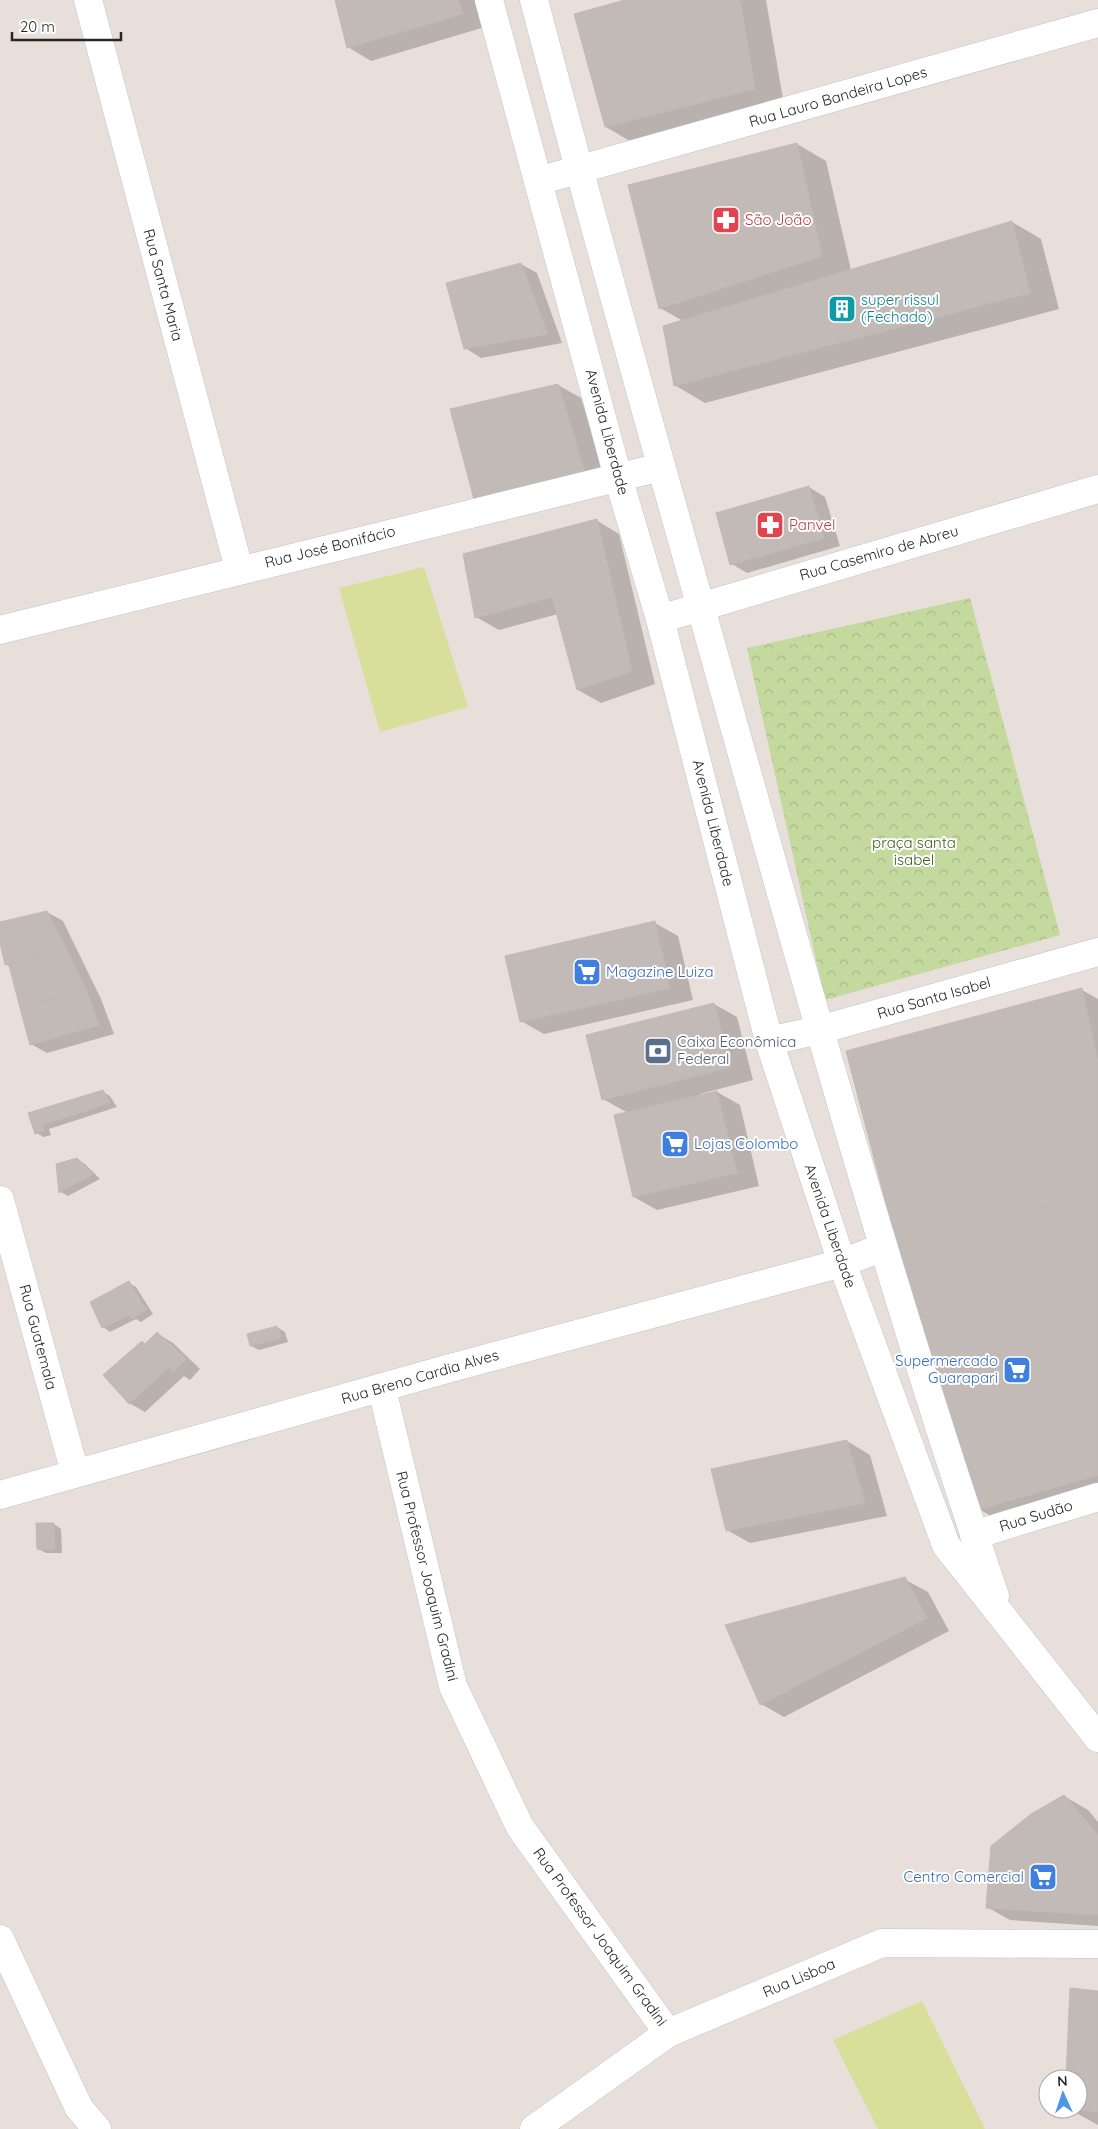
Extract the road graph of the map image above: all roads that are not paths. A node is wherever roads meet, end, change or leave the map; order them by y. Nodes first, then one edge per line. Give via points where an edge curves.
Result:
1 (88, 0) edge
2 (489, 0) edge
3 (534, 0) edge
4 (1098, 23) edge
5 (578, 170) junction
6 (538, 182) junction
7 (661, 467) junction
8 (618, 477) junction
9 (1098, 489) edge
10 (239, 569) junction
11 (700, 605) junction
12 (660, 619) junction
13 (0, 630) edge
14 (1098, 952) edge
15 (819, 1030) junction
16 (769, 1041) junction
17 (0, 1200) edge
18 (883, 1247) junction
19 (842, 1263) junction
20 (382, 1389) junction
21 (75, 1473) junction
22 (0, 1495) edge
23 (1098, 1497) edge
24 (974, 1534) junction
25 (1003, 1619) junction
26 (1098, 1738) edge
27 (0, 1939) edge
28 (1098, 1944) edge
29 (668, 2033) junction
30 (97, 2129) edge
31 (534, 2129) edge

1 - 10 street, Rua Santa Maria
2 - 6 street, Avenida Liberdade
3 - 5 street, Avenida Liberdade
4 - 5 street, Rua Lauro Bandeira Lopes
5 - 6 street, Rua Lauro Bandeira Lopes
5 - 7 street, Avenida Liberdade
6 - 8 street, Avenida Liberdade
7 - 8 street, Rua José Bonifácio
7 - 11 street, Avenida Liberdade
8 - 10 street, Rua José Bonifácio
8 - 12 street, Avenida Liberdade
9 - 11 street, Rua Casemiro de Abreu
10 - 13 street, Rua José Bonifácio
11 - 12 street, Rua Casemiro de Abreu
11 - 15 street, Avenida Liberdade
12 - 16 street, Avenida Liberdade
14 - 15 street, Rua Santa Isabel
15 - 16 street, Rua Santa Isabel
15 - 18 street, Avenida Liberdade
16 - 19 street, Avenida Liberdade
17 - 21 street, Rua Guatemala
18 - 19 street, Rua Breno Cardia Alves
18 - 24 street, Avenida Liberdade
19 - 20 street, Rua Breno Cardia Alves
19 - 25 street, Avenida Liberdade via 946,1545
20 - 21 street, Rua Breno Cardia Alves
20 - 29 street, Rua Professor Joaquim Gradini via 453,1686 520,1826
21 - 22 street, Rua Breno Cardia Alves
23 - 24 street, Rua Sudão
24 - 25 street, Avenida Liberdade
25 - 26 street, Avenida Liberdade
27 - 30 street via 78,2108
28 - 29 street, Rua Lisboa via 882,1942
29 - 31 street, Rua Lisboa

